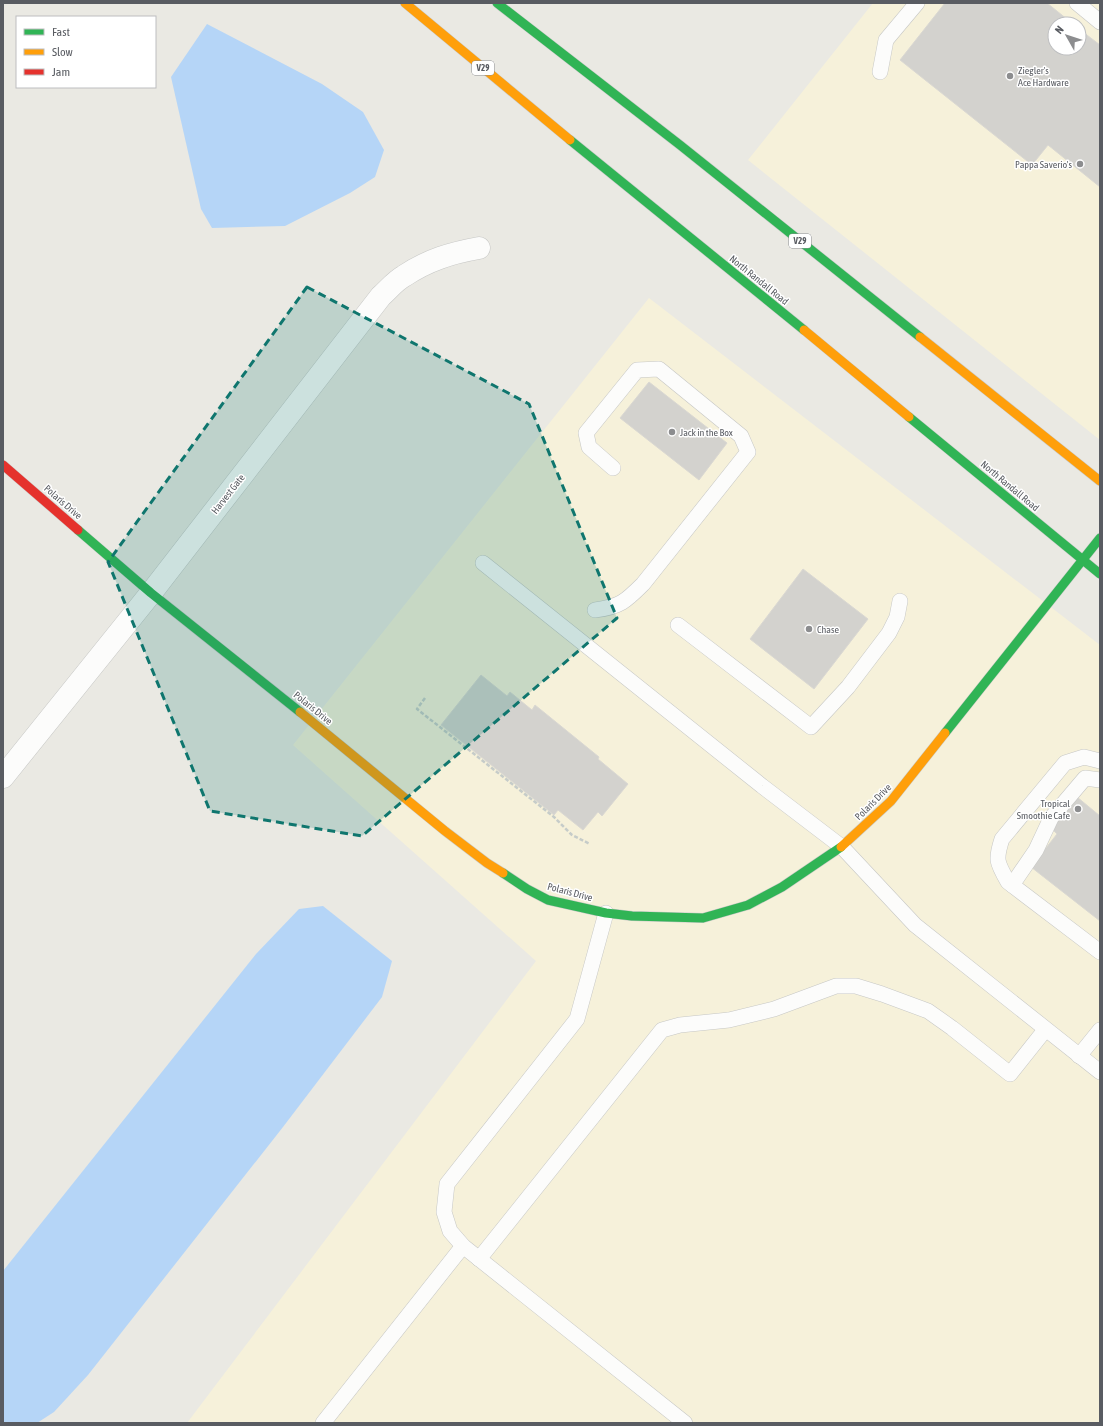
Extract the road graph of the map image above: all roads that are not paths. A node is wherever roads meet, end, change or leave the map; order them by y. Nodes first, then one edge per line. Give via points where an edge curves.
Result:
1 (405, 3) edge
2 (497, 3) edge
3 (917, 3) edge
4 (1077, 3) edge
5 (1100, 22) edge
6 (880, 72) dead end
7 (479, 248) dead end
8 (3, 465) edge
9 (613, 468) dead end
10 (1100, 481) edge
11 (1100, 538) edge
12 (1083, 560) junction
13 (483, 563) dead end
14 (1100, 574) edge
15 (151, 593) junction
16 (900, 601) dead end
17 (595, 610) dead end
18 (678, 625) dead end
19 (1100, 761) edge
20 (3, 777) edge
21 (1100, 780) edge
22 (842, 847) junction
23 (1012, 884) junction
24 (606, 912) junction
25 (1100, 952) edge
26 (1045, 1030) junction
27 (1100, 1030) edge
28 (1079, 1056) junction
29 (1100, 1072) edge
30 (464, 1246) junction
31 (479, 1259) junction
32 (323, 1423) edge
33 (685, 1423) edge

1 - 12 main road, North Randall Road / V29
2 - 10 main road, V29 via 680,145
3 - 6 lane via 886,40
4 - 5 lane
7 - 15 street, Harvest Gate via 454,252 432,260 403,276 381,296
8 - 15 main road, Polaris Drive
9 - 17 lane via 589,447 586,433 637,370 659,369 741,436 748,452 643,584 627,600 609,608
11 - 12 main road, Polaris Drive
12 - 14 main road, North Randall Road / V29
12 - 22 main road, Polaris Drive via 891,801
13 - 22 lane
15 - 20 street, Harvest Gate
15 - 24 main road, Polaris Drive via 487,863 548,900
16 - 18 lane via 897,617 889,633 848,687 811,727
19 - 23 lane via 1084,757 1065,763 1002,839 997,854 1000,868
21 - 23 lane via 1085,778 1051,818 1036,850
22 - 24 main road, Polaris Drive via 782,887 748,905 718,914 703,918
22 - 26 lane via 915,925
23 - 25 lane
24 - 30 lane via 578,1018 447,1184 444,1212 450,1231
26 - 28 lane
26 - 31 lane via 1010,1074 928,1011 856,986 836,986 774,1009 729,1020 662,1030
27 - 28 lane
28 - 29 lane
30 - 31 lane
30 - 32 lane
31 - 33 lane

